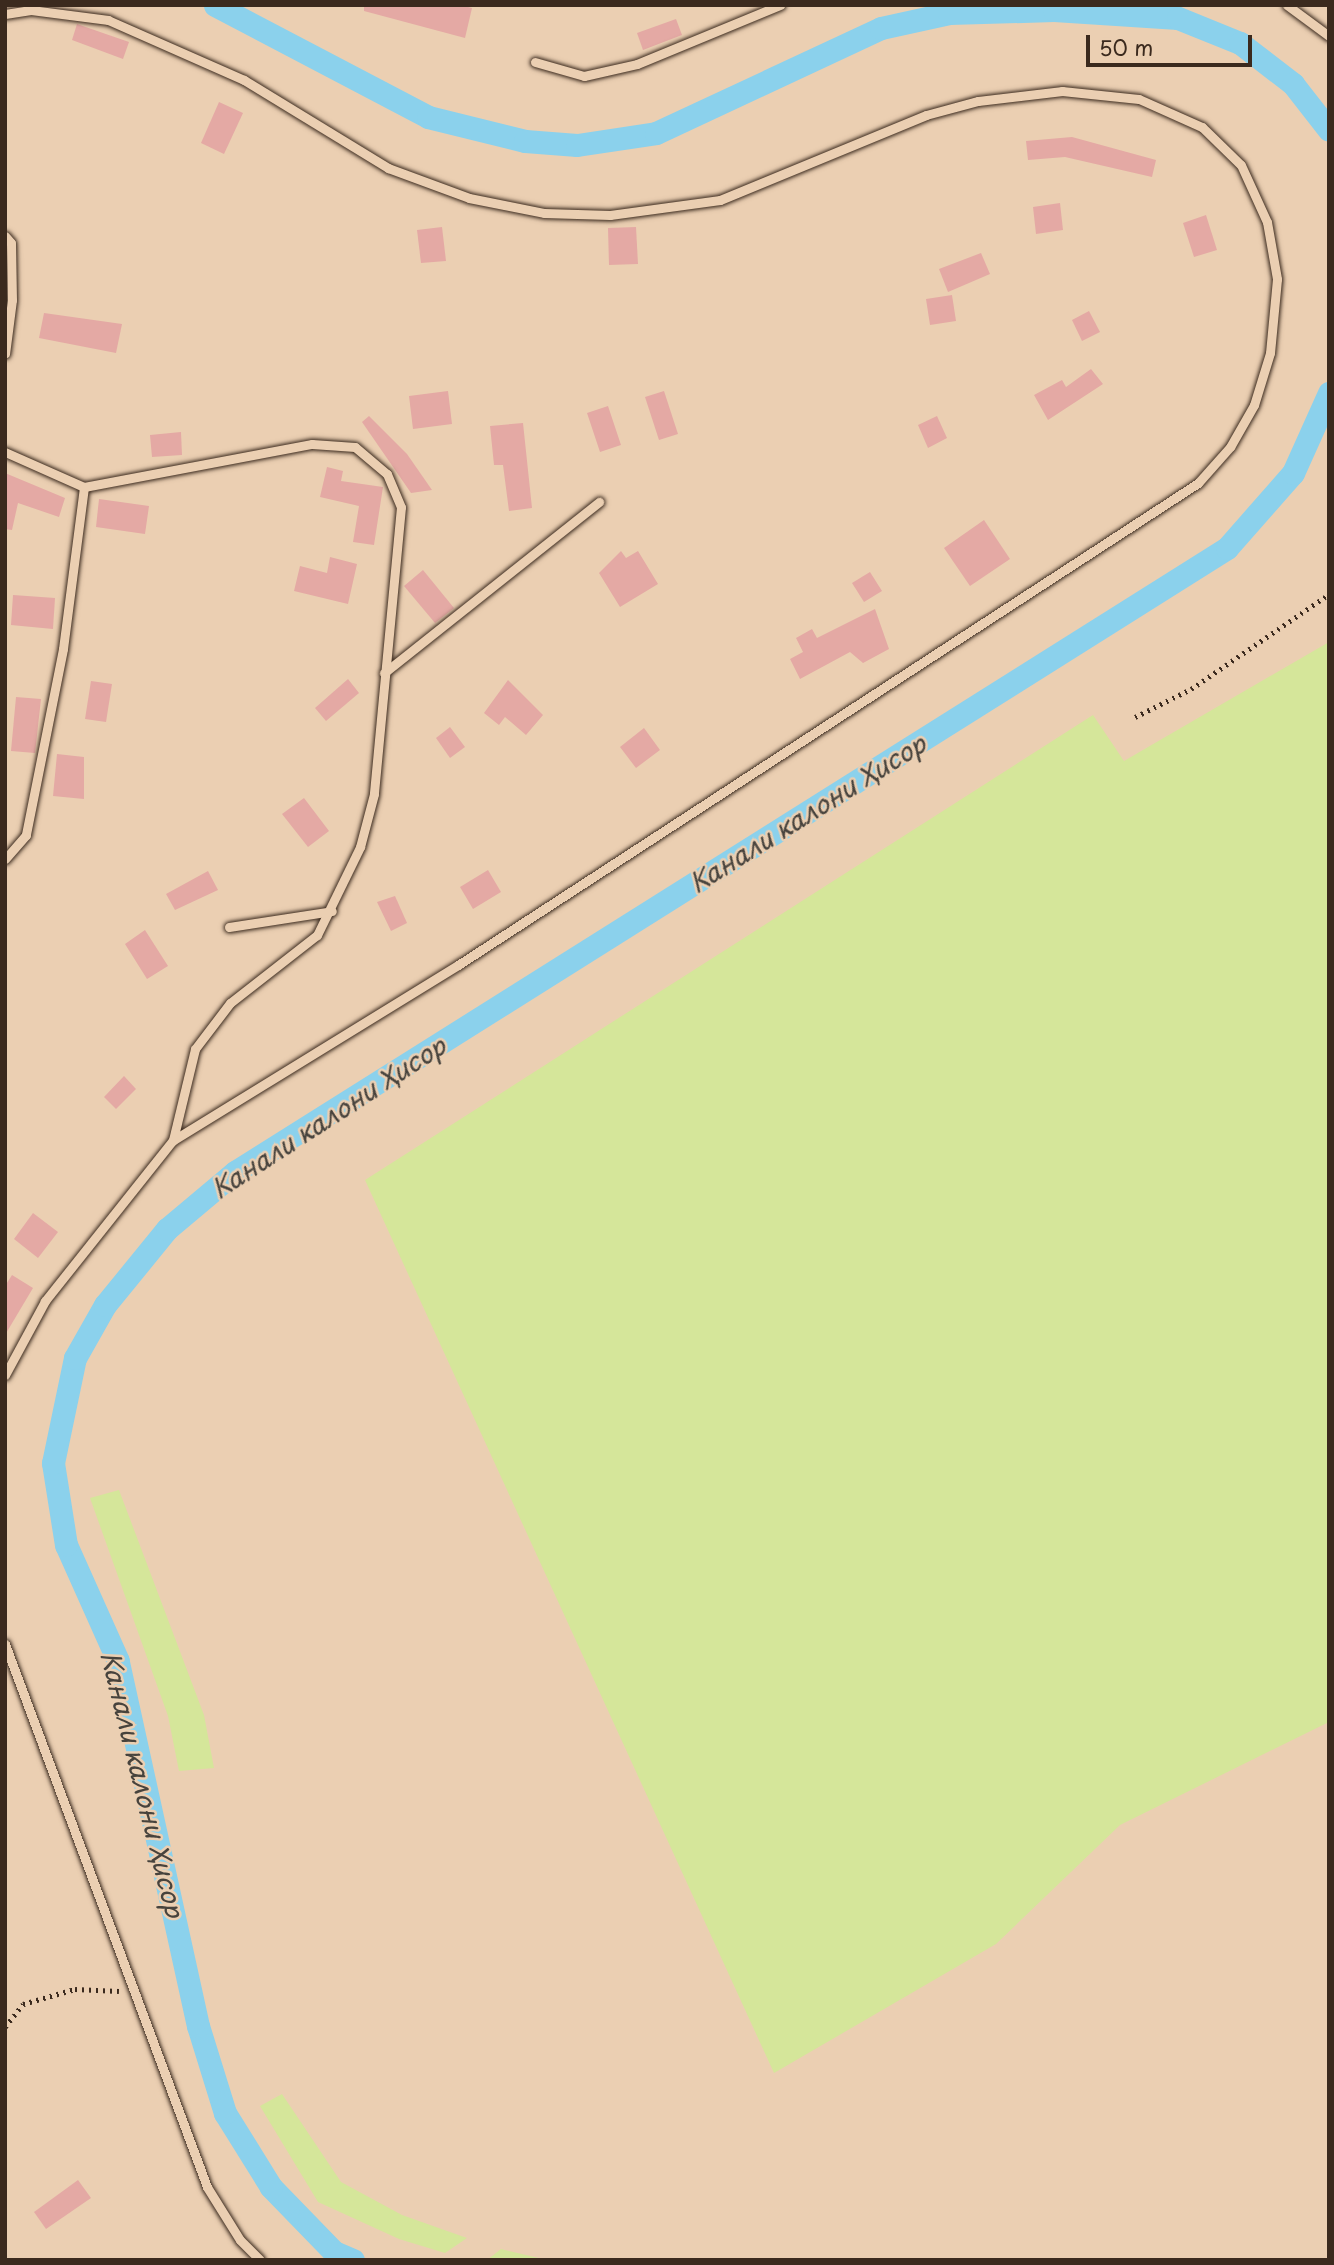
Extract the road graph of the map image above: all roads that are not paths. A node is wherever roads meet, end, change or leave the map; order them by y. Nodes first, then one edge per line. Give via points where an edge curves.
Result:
1 (780, 5) edge
2 (1287, 5) edge
3 (5, 14) edge
4 (1329, 36) edge
5 (535, 62) dead end
6 (5, 236) edge
7 (5, 354) edge
8 (5, 452) edge
9 (84, 487) junction
10 (599, 502) dead end
11 (384, 673) junction
12 (5, 859) edge
13 (332, 911) junction
14 (229, 927) dead end
15 (173, 1140) junction
16 (5, 1375) edge
17 (5, 1644) edge
18 (260, 2260) edge

1 - 5 lane via 637,64 584,76
2 - 4 lane
3 - 15 lane via 31,10 108,20 244,80 388,168 469,198 544,213 610,215 720,200 926,115 978,101 1062,91 1139,99 1202,127 1241,165 1267,222 1277,279 1270,353 1254,405 1230,447 1198,483 458,965
6 - 7 lane via 11,243 12,300
8 - 9 lane
9 - 11 lane via 312,444 355,447 387,474 401,507
9 - 12 lane via 63,649 26,835
10 - 11 lane
11 - 13 lane via 374,794
13 - 14 lane
13 - 15 lane via 317,935 230,1003 195,1049
15 - 16 lane via 45,1300
17 - 18 lane via 207,2187 240,2240

